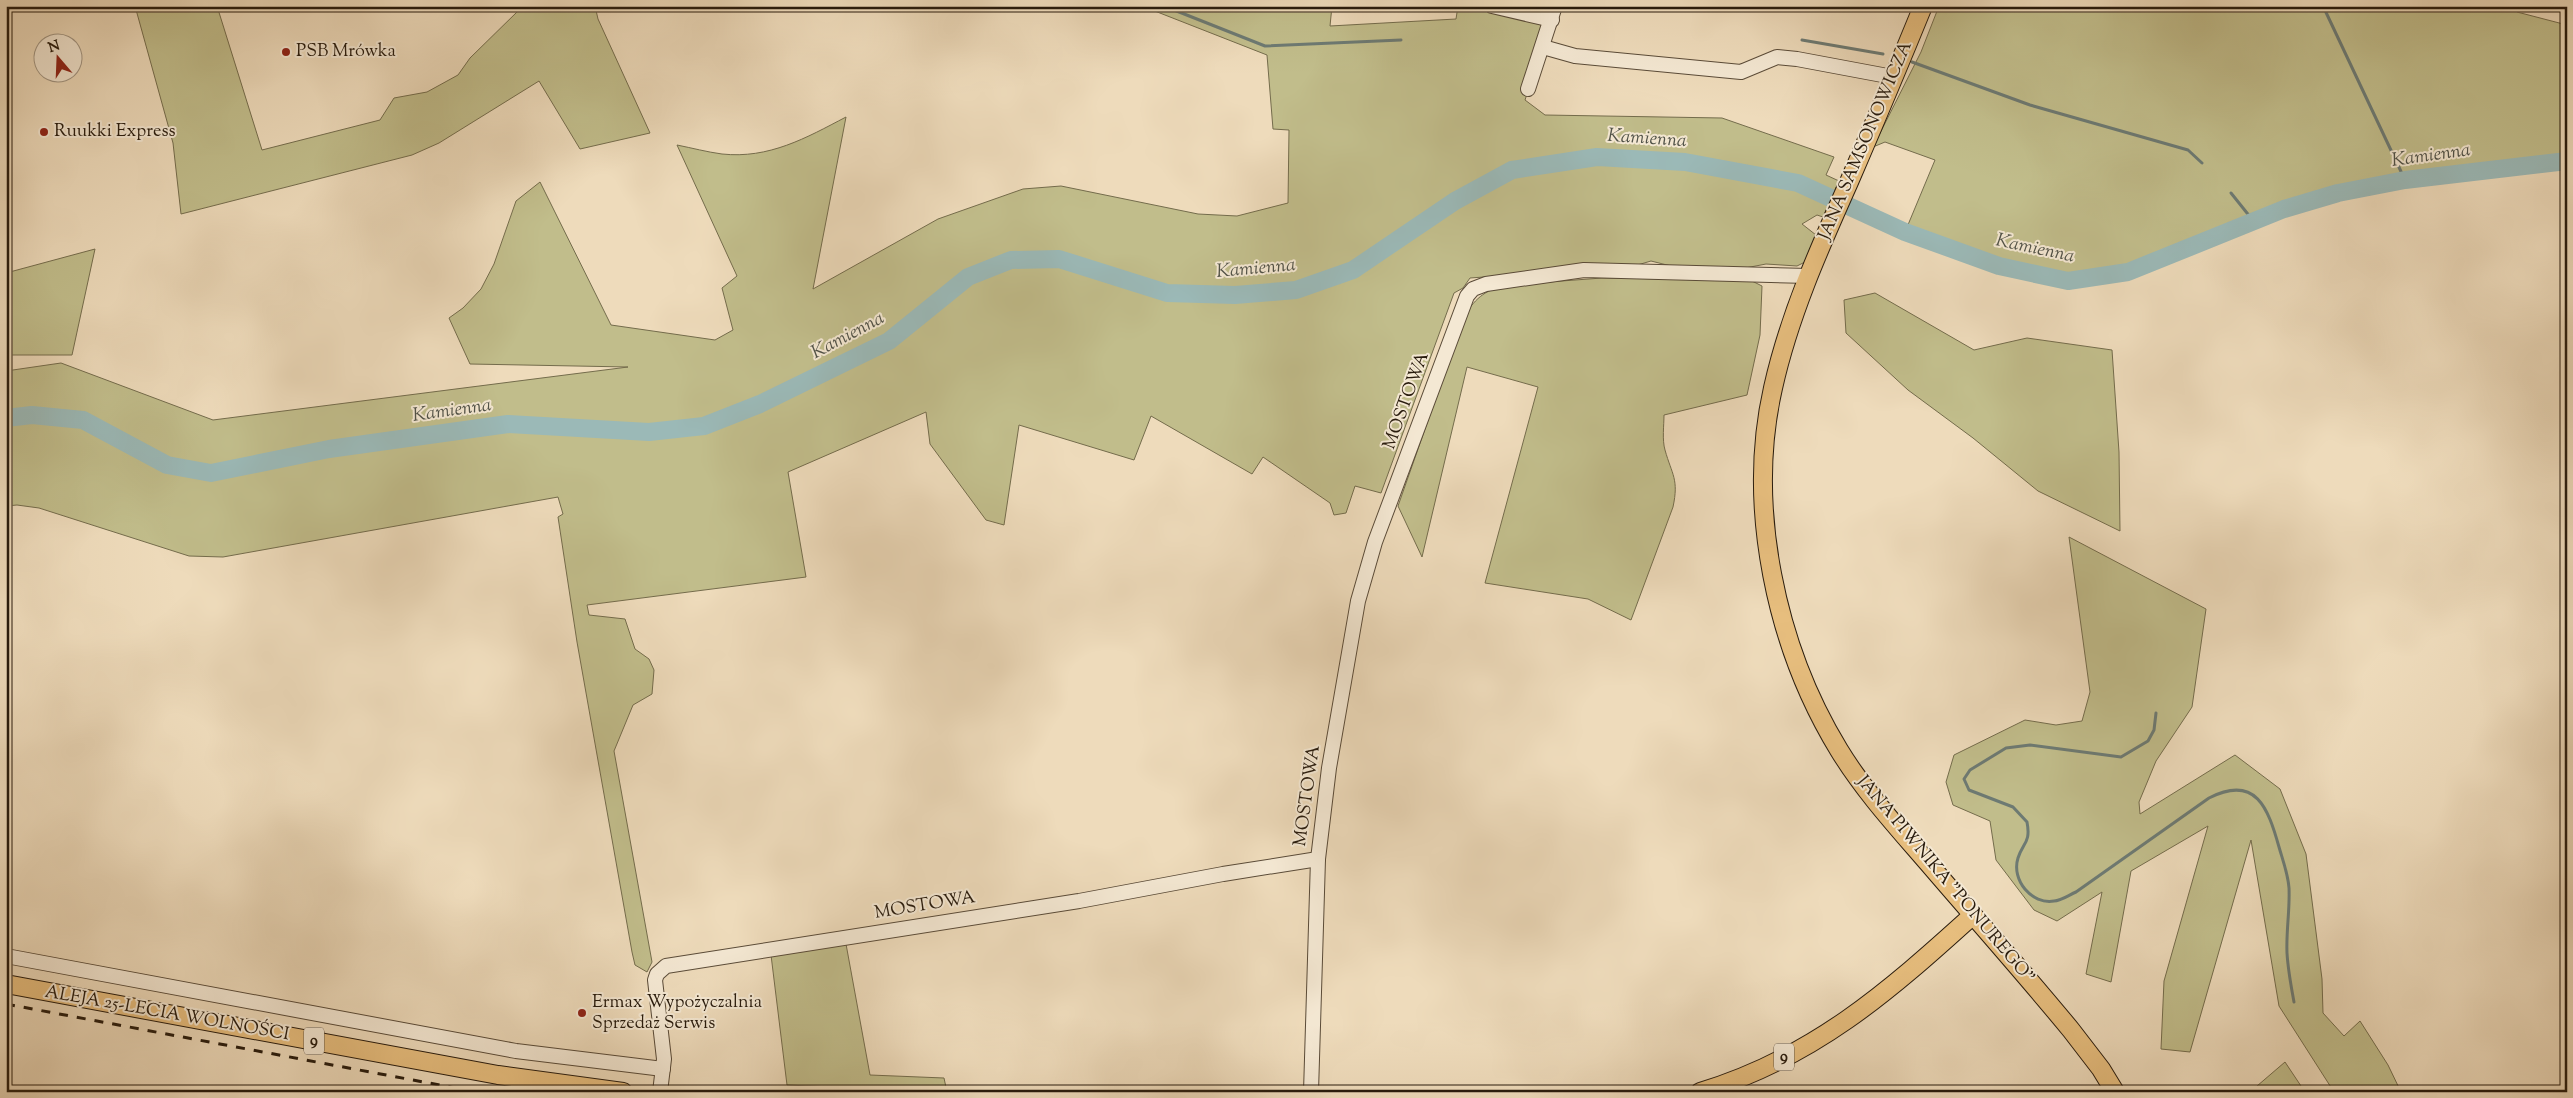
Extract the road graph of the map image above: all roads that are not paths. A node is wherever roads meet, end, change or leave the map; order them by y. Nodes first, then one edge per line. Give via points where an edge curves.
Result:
1 (1492, 6) edge
2 (1555, 6) edge
3 (1923, 6) edge
4 (1552, 20) junction
5 (1544, 47) junction
6 (1893, 77) junction
7 (1528, 89) dead end
8 (1808, 276) junction
9 (1318, 859) junction
10 (1973, 915) junction
11 (6, 956) edge
12 (6, 984) edge
13 (664, 1069) junction
14 (623, 1092) edge
15 (660, 1092) edge
16 (1311, 1092) edge
17 (1700, 1092) edge
18 (2115, 1092) edge

1 - 4 street
2 - 4 street
3 - 6 main road, JANA SAMSONOWICZA
4 - 5 street
5 - 6 street via 1575,56 1741,72 1778,57
5 - 7 street
6 - 8 main road, JANA SAMSONOWICZA
8 - 9 street, MOSTOWA via 1584,270 1486,284 1473,289 1467,296 1366,570 1329,768
8 - 10 main road, JANA PIWNIKA "PONUREGO" via 1772,389 1766,439 1766,523 1780,611 1803,679 1839,751 1880,807
9 - 13 street, MOSTOWA via 1079,901 666,966 655,980
9 - 16 street, MOSTOWA
10 - 17 main road, 9 via 1906,976 1837,1028 1752,1073
10 - 18 main road, JANA PIWNIKA "PONUREGO" via 2071,1030
11 - 13 street via 506,1049
12 - 14 main road, ALEJA 25-LECIA WOLNOŚCI / 9 via 498,1075
13 - 15 street, MOSTOWA

